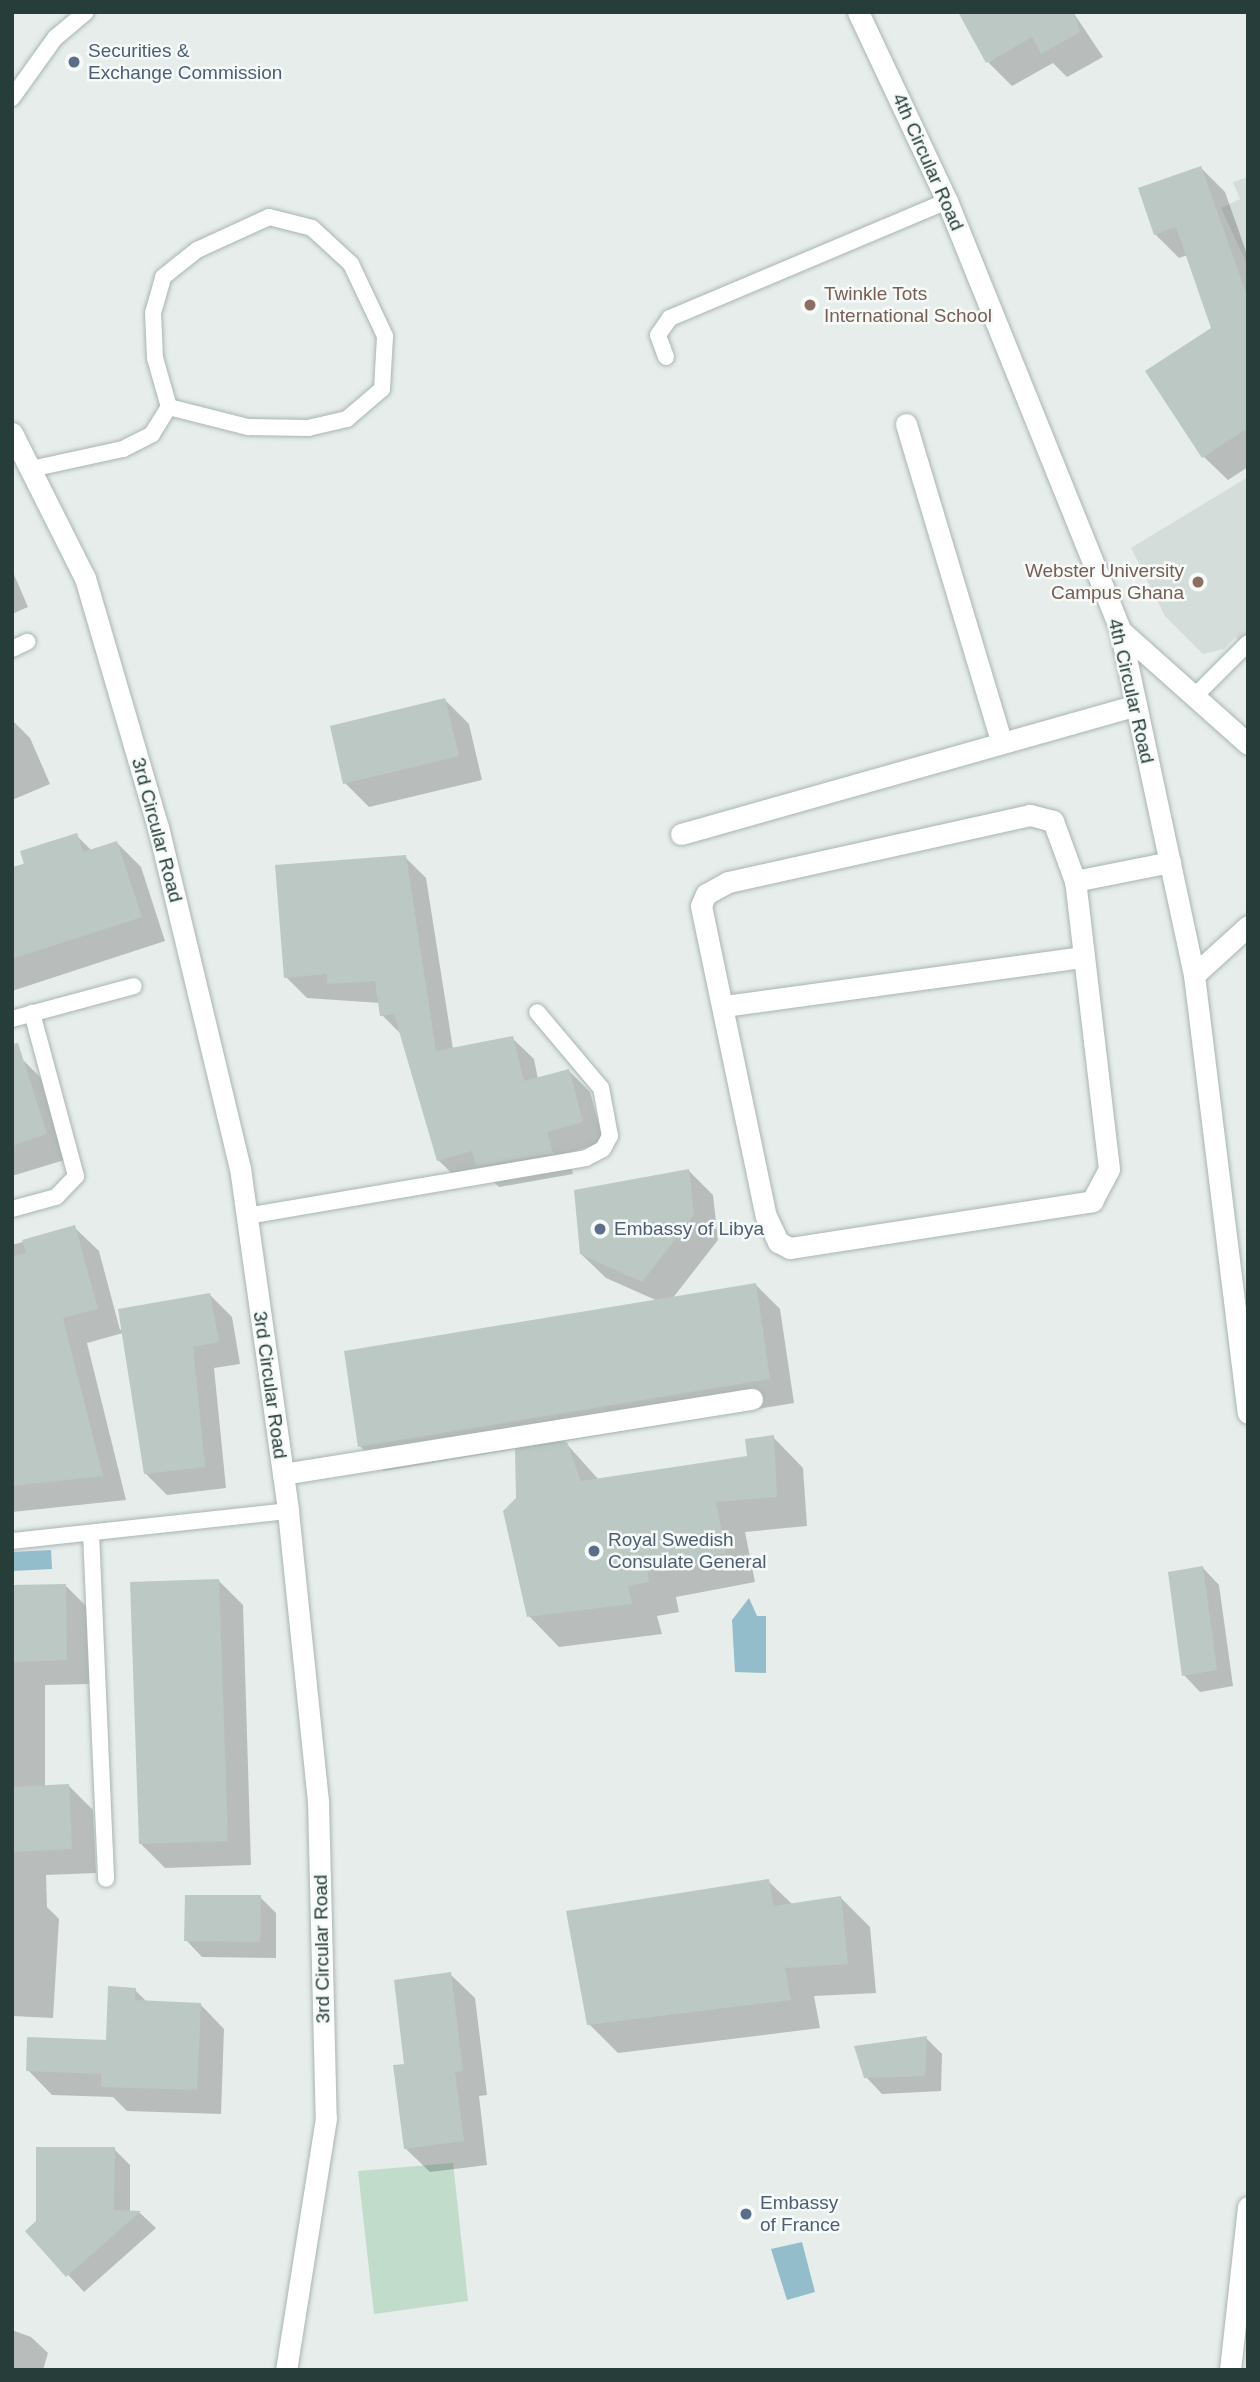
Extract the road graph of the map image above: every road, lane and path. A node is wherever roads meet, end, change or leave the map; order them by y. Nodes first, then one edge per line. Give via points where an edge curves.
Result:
1 (86, 12) edge
2 (858, 12) edge
3 (12, 98) edge
4 (947, 201) junction
5 (666, 357) dead end
6 (169, 407) junction
7 (906, 424) dead end
8 (12, 433) edge
9 (31, 469) junction
10 (1120, 631) junction
11 (1248, 643) edge
12 (1194, 697) junction
13 (1136, 705) junction
14 (1002, 743) junction
15 (1248, 744) edge
16 (681, 834) dead end
17 (1170, 862) junction
18 (1075, 881) junction
19 (1248, 926) edge
20 (1084, 957) junction
21 (1194, 975) junction
22 (134, 986) dead end
23 (725, 1006) junction
24 (537, 1012) dead end
25 (32, 1013) junction
26 (12, 1019) edge
27 (12, 1209) edge
28 (247, 1216) junction
29 (752, 1399) dead end
30 (1248, 1413) edge
31 (283, 1474) junction
32 (288, 1511) junction
33 (91, 1533) junction
34 (12, 1541) edge
35 (106, 1879) dead end
36 (1248, 2207) edge
37 (286, 2370) edge
38 (1230, 2370) edge

1 - 3 lane via 55,38
2 - 4 street, 4th Circular Road
4 - 5 lane via 670,318 658,335
4 - 10 street, 4th Circular Road
6 - 6 lane via 155,358 153,313 163,277 197,250 269,217 312,228 351,264 385,336 382,389 346,419 309,428 248,427
6 - 9 lane via 152,434 123,449
7 - 14 street
8 - 9 street, 3rd Circular Road
9 - 28 street, 3rd Circular Road via 85,578 158,827
10 - 12 street
10 - 13 street, 4th Circular Road
11 - 12 lane
12 - 15 street
13 - 14 street
13 - 17 street, 4th Circular Road
14 - 16 street
17 - 18 street
17 - 21 street, 4th Circular Road
18 - 20 street
18 - 23 street via 1053,821 1030,815 715,885 701,906
19 - 21 street
20 - 23 street
20 - 23 street via 1109,1169 1092,1201 790,1248 770,1231
21 - 30 street, 4th Circular Road
22 - 25 lane
24 - 28 lane via 601,1088 610,1136 603,1149 586,1158
25 - 26 lane
25 - 27 lane via 76,1176 56,1197
28 - 31 street, 3rd Circular Road
29 - 31 street
31 - 32 street, 3rd Circular Road
32 - 33 lane
32 - 37 street, 3rd Circular Road via 318,1801 326,2118
33 - 34 lane
33 - 35 lane
36 - 38 street

